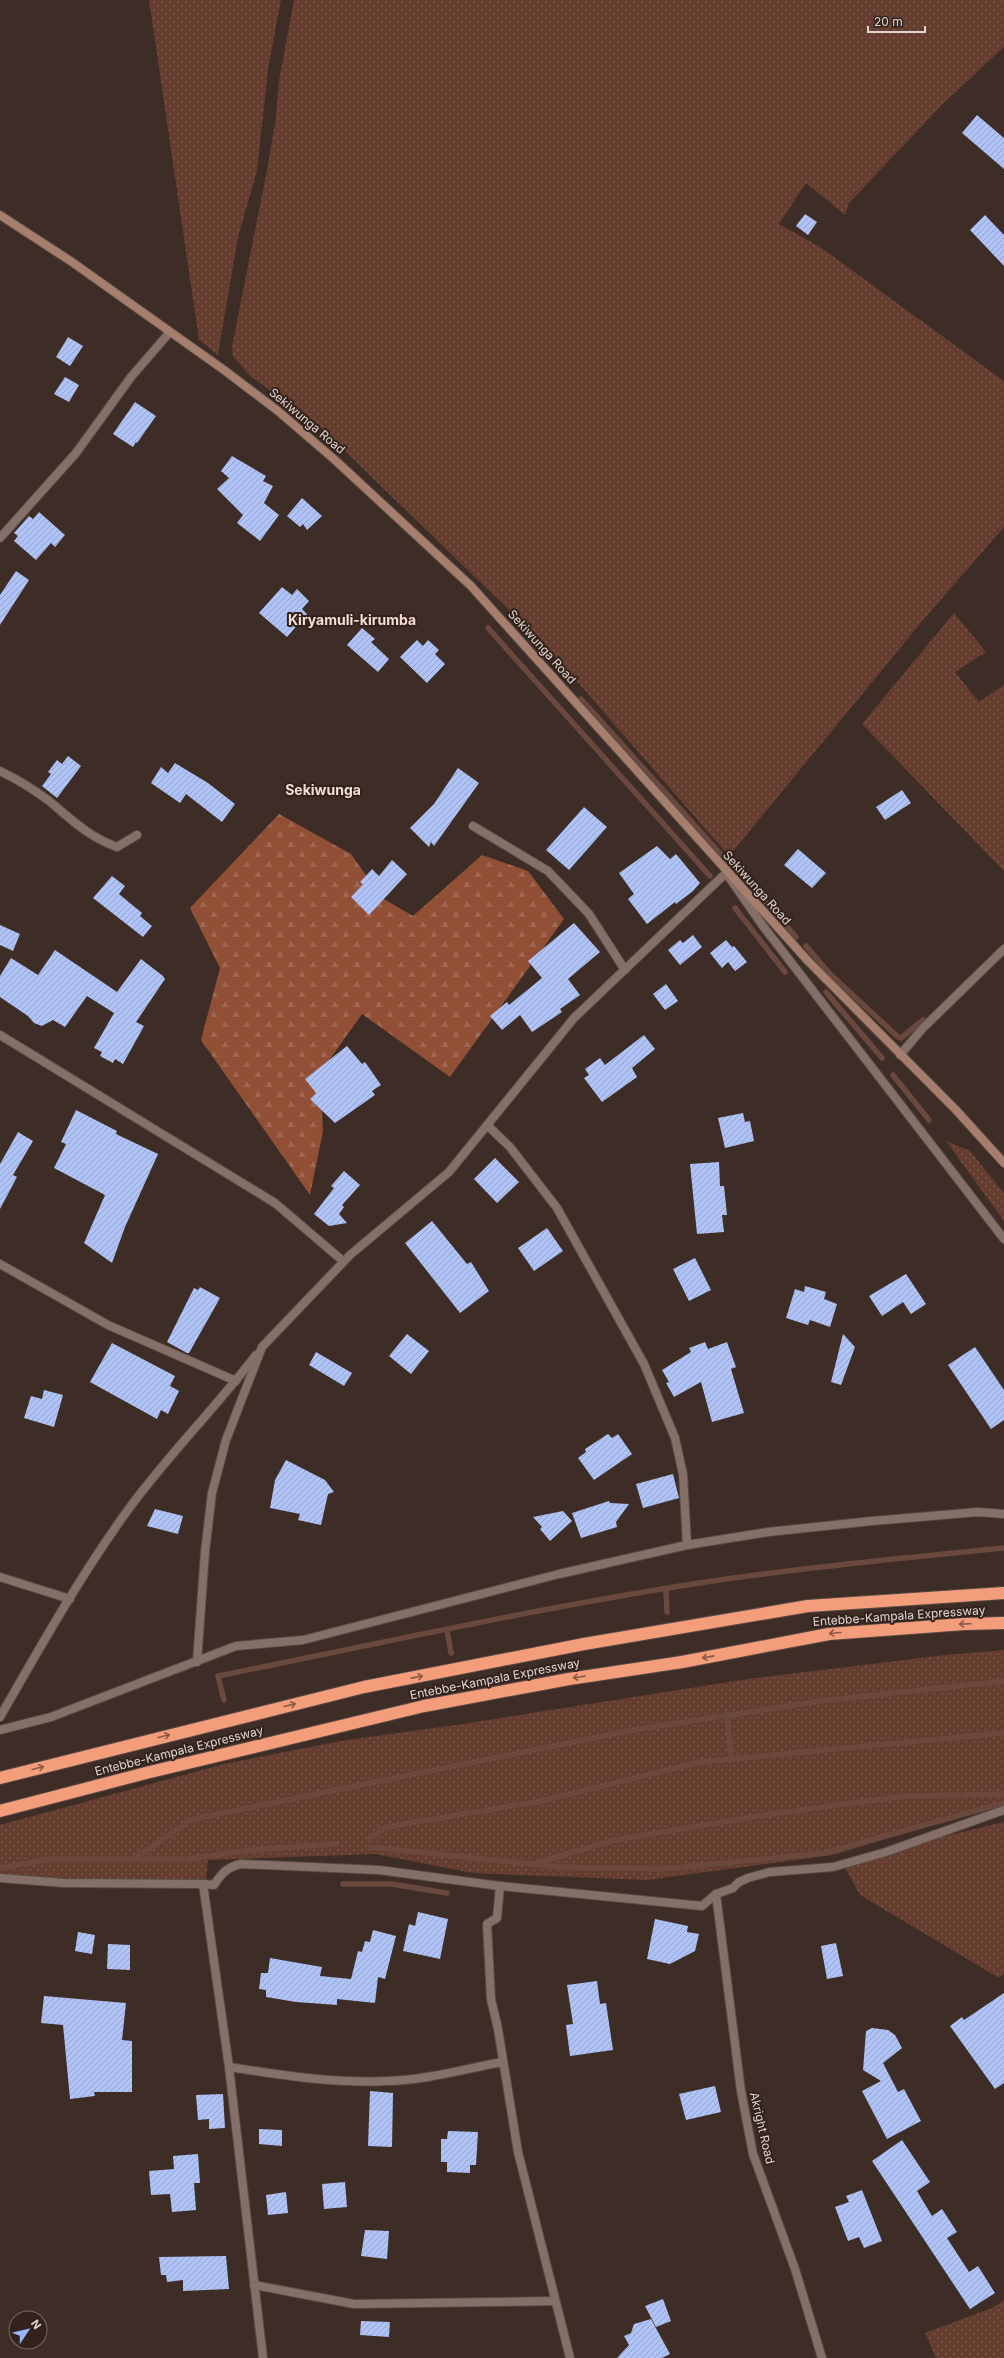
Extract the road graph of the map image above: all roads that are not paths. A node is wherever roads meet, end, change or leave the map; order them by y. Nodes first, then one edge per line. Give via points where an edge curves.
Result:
1 (0, 215) edge
2 (170, 332) junction
3 (0, 538) edge
4 (0, 770) edge
5 (473, 826) dead end
6 (137, 835) dead end
7 (726, 873) junction
8 (1004, 949) edge
9 (624, 970) junction
10 (0, 1035) edge
11 (900, 1055) junction
12 (487, 1125) junction
13 (1004, 1163) edge
14 (1004, 1239) edge
15 (343, 1261) junction
16 (0, 1264) edge
17 (262, 1347) junction
18 (236, 1381) junction
19 (1004, 1514) edge
20 (687, 1546) junction
21 (0, 1577) edge
22 (1004, 1593) edge
23 (70, 1599) junction
24 (1004, 1623) edge
25 (197, 1662) junction
26 (0, 1717) edge
27 (0, 1730) edge
28 (0, 1778) edge
29 (1004, 1810) edge
30 (0, 1811) edge
31 (0, 1878) edge
32 (203, 1884) junction
33 (500, 1886) junction
34 (716, 1894) junction
35 (502, 2062) junction
36 (229, 2067) junction
37 (254, 2285) junction
38 (555, 2301) junction
39 (262, 2358) edge
40 (570, 2358) edge
41 (822, 2358) edge

1 - 2 main road, Sekiwunga Road
2 - 3 street via 131,377 76,453
2 - 7 main road, Sekiwunga Road via 278,411 335,460 470,586 621,752
4 - 6 street via 24,783 80,828 104,842 117,847
5 - 9 street via 548,871 569,890 589,914
7 - 9 street
7 - 11 main road, Sekiwunga Road
7 - 14 street via 763,926
8 - 11 street via 923,1028
9 - 12 street via 574,1018
10 - 15 street via 275,1203
11 - 13 main road, Sekiwunga Road via 956,1110
12 - 15 street via 449,1172
12 - 20 street via 510,1147 557,1208 644,1364 675,1438 683,1474
15 - 17 street
16 - 18 street via 108,1325
17 - 18 street
17 - 25 street via 226,1440 212,1492
18 - 23 street via 167,1459 129,1508
19 - 20 street via 978,1512 864,1522 768,1532
20 - 25 street via 559,1574 303,1640 236,1646
21 - 23 street
28 -> 22 highway, Entebbe-Kampala Expressway via 364,1687 584,1644 808,1606
23 - 26 street
24 -> 30 highway, Entebbe-Kampala Expressway via 829,1634 424,1706
25 - 27 street via 51,1717
29 - 34 street via 878,1854 833,1867 770,1872 748,1878 733,1888
31 - 32 street via 64,1883
32 - 33 street via 214,1885 225,1870 241,1864 379,1870
32 - 36 street
33 - 34 street via 702,1906
33 - 35 street via 497,1918 487,1924 491,1999
34 - 41 street, Akright Road via 741,2091 753,2154
35 - 36 street via 407,2080 386,2081 314,2080
35 - 38 street via 518,2152
36 - 37 street
37 - 38 street via 354,2304
37 - 39 street
38 - 40 street

